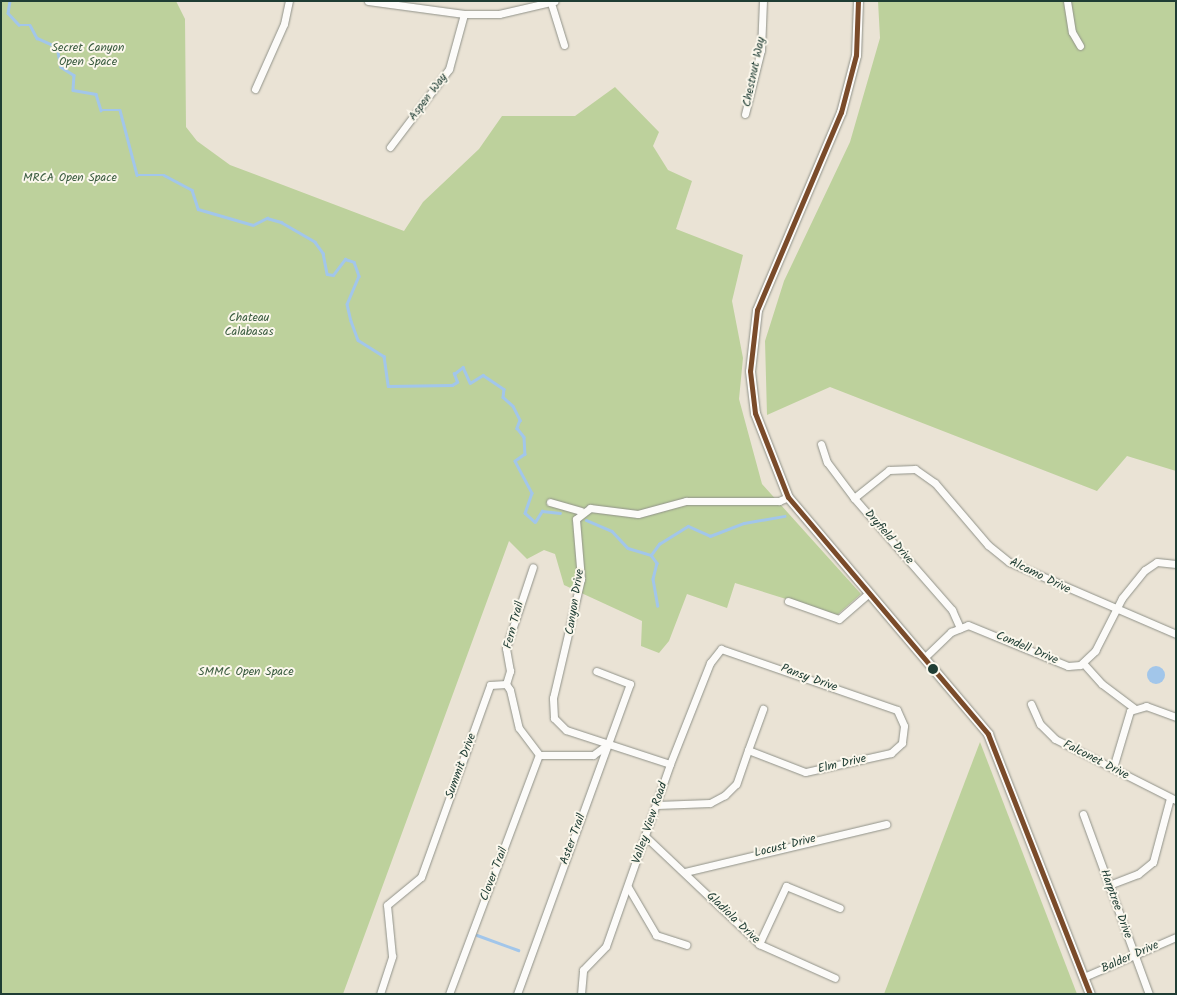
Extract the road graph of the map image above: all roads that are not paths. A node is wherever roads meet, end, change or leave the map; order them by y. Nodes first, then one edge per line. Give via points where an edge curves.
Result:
1 (289, 1) edge
2 (368, 1) edge
3 (763, 1) edge
4 (858, 1) edge
5 (1066, 1) edge
6 (553, 2) edge
7 (464, 14) junction
8 (564, 45) dead end
9 (1080, 46) dead end
10 (255, 89) dead end
11 (745, 114) dead end
12 (390, 147) dead end
13 (822, 444) dead end
14 (788, 497) junction
15 (854, 498) junction
16 (550, 502) dead end
17 (581, 511) junction
18 (1176, 564) edge
19 (533, 567) dead end
20 (869, 593) junction
21 (788, 600) dead end
22 (1115, 610) junction
23 (960, 628) junction
24 (1176, 634) edge
25 (721, 649) joint
26 (926, 656) junction
27 (1083, 663) junction
28 (596, 671) dead end
29 (506, 684) junction
30 (1031, 704) dead end
31 (1134, 708) junction
32 (763, 709) dead end
33 (897, 710) joint
34 (1176, 717) edge
35 (608, 744) junction
36 (748, 750) junction
37 (539, 755) junction
38 (670, 764) junction
39 (1113, 768) junction
40 (1173, 799) edge
41 (657, 805) junction
42 (1083, 814) dead end
43 (886, 824) dead end
44 (646, 837) junction
45 (685, 872) junction
46 (1109, 885) junction
47 (628, 888) junction
48 (840, 908) dead end
49 (1176, 936) edge
50 (759, 944) junction
51 (686, 946) dead end
52 (1134, 956) junction
53 (1084, 977) junction
54 (835, 978) dead end
55 (380, 994) edge
56 (449, 994) edge
57 (517, 994) edge
58 (581, 994) edge
59 (1090, 994) edge
60 (1149, 994) edge

1 - 10 street via 284,24
2 - 7 street
3 - 11 street, Chestnut Way via 761,50
4 - 14 main road via 856,55 841,112 768,276 751,350 751,389 758,426
5 - 9 street via 1072,32
6 - 7 street via 499,14
6 - 8 street
7 - 12 street, Aspen Way via 449,69
13 - 15 street, Dryfield Drive via 827,462
14 - 17 street via 779,501 686,502 638,514 595,508
14 - 20 main road
15 - 22 street, Alcamo Drive via 889,470 915,469 936,483 988,545 1009,562
15 - 23 street, Dryfield Drive via 952,610
16 - 17 street
17 - 35 street, Canyon Drive via 574,529 581,579 552,710 566,730
18 - 22 street via 1150,565
19 - 29 street, Fern Trail via 506,648 510,670
20 - 21 street via 839,619
20 - 26 main road
22 - 24 street, Alcamo Drive
22 - 27 street via 1095,651
23 - 26 street
23 - 27 street, Condell Drive via 977,626 1068,666
25 - 33 street, Pansy Drive
25 - 38 street, Valley View Road via 710,662
26 - 53 main road via 997,752
27 - 31 street via 1102,684
28 - 35 street, Aster Trail via 630,684
29 - 37 street via 520,728
29 - 55 street, Summit Drive via 490,687 421,877 387,905 392,956
30 - 39 street, Falconet Drive via 1040,724 1055,739
31 - 34 street via 1146,706
31 - 39 street via 1126,718
32 - 36 street
33 - 36 street, Elm Drive via 904,734 891,753 805,772
35 - 37 street via 594,755
35 - 38 street, Canyon Drive
35 - 57 street, Aster Trail
36 - 41 street via 736,784 725,795 710,803
37 - 56 street, Clover Trail
38 - 41 street, Valley View Road
39 - 40 street, Falconet Drive
40 - 46 street via 1153,862 1138,874
41 - 44 street, Valley View Road
42 - 46 street, Harptree Drive
43 - 45 street, Locust Drive
44 - 45 street, Gladiola Drive
44 - 47 street, Valley View Road
45 - 50 street, Gladiola Drive
46 - 52 street, Harptree Drive
47 - 51 street via 656,935
47 - 58 street, Valley View Road via 606,946 583,970
48 - 50 street via 786,886
49 - 52 street, Balder Drive
50 - 54 street, Gladiola Drive
52 - 53 street, Balder Drive
52 - 60 street, Harptree Drive
53 - 59 main road

